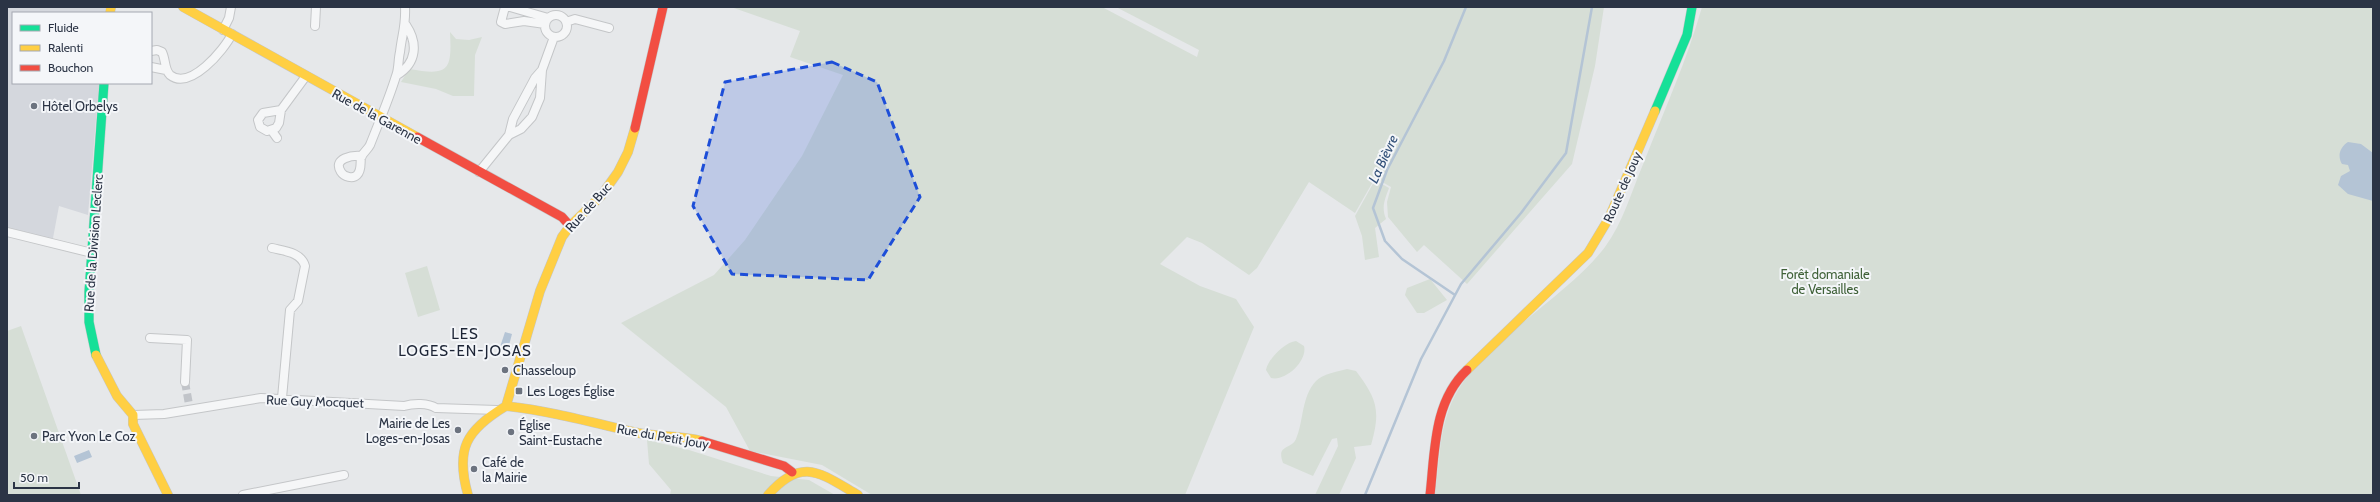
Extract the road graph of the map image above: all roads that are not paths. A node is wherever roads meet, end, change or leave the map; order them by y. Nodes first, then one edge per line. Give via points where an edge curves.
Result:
1 (183, 7) edge
2 (231, 7) edge
3 (316, 7) edge
4 (406, 7) edge
5 (505, 7) edge
6 (663, 7) edge
7 (1692, 7) edge
8 (547, 21) junction
9 (566, 22) junction
10 (406, 25) junction
11 (315, 26) dead end
12 (609, 28) dead end
13 (227, 32) junction
14 (554, 37) junction
15 (152, 51) edge
16 (152, 67) edge
17 (166, 70) junction
18 (542, 70) junction
19 (397, 75) junction
20 (306, 76) junction
21 (104, 84) edge
22 (281, 110) junction
23 (380, 117) junction
24 (272, 131) junction
25 (509, 135) junction
26 (277, 138) dead end
27 (362, 156) dead end
28 (479, 172) junction
29 (570, 226) junction
30 (7, 232) edge
31 (272, 248) dead end
32 (92, 253) junction
33 (150, 338) dead end
34 (185, 382) tunnel mouth
35 (282, 398) junction
36 (506, 406) junction
37 (497, 410) junction
38 (133, 415) junction
39 (792, 472) junction
40 (344, 475) dead end
41 (260, 493) edge
42 (168, 495) edge
43 (244, 495) edge
44 (468, 495) edge
45 (768, 495) edge
46 (858, 495) edge
47 (1430, 495) edge

1 - 13 street, Rue de la Garenne
2 - 13 street
3 - 11 street
4 - 10 street
5 - 8 street
5 - 8 street via 501,22 505,24
6 - 29 street, Rue de Buc via 643,101 628,152 601,196
7 - 47 street, Route de Jouy via 1687,35 1609,218 1588,253 1455,381 1440,412
8 - 9 street via 558,16
8 - 14 street via 548,34
9 - 12 street via 575,19
9 - 14 street via 565,32
10 - 19 street
10 - 19 street via 413,35 415,47 406,69
13 - 17 street via 226,47 194,76 178,79
13 - 20 street, Rue de la Garenne
14 - 18 street
15 - 17 street via 162,52
16 - 17 street
18 - 25 street via 513,119
18 - 25 street via 540,98 532,116 521,128
19 - 23 street
20 - 22 street
20 - 23 street, Rue de la Garenne
21 - 32 street, Rue de la Division Leclerc
22 - 24 street via 279,123
22 - 24 street via 263,112 258,120 256,125 263,130
23 - 27 street via 368,148
23 - 28 street, Rue de la Garenne
24 - 26 street
25 - 28 street
28 - 29 street, Rue de la Garenne via 562,217
29 - 36 street, Rue de Buc via 562,237 540,291
30 - 32 street
31 - 35 street via 297,255 303,260 304,266 298,302 290,310
32 - 38 street, Rue de la Division Leclerc via 88,302 92,342 117,396
33 - 34 street via 187,340
35 - 37 street, Rue Guy Mocquet
35 - 38 street, Rue Guy Mocquet via 239,401 164,414
36 - 37 street
36 - 39 street, Rue du Petit Jouy via 542,410 640,433 692,438 784,466
37 - 44 street via 471,433 462,450 460,460
38 - 42 street via 133,424
39 - 45 street
39 - 46 street, Rue du Petit Jouy via 805,470 819,474
40 - 41 street
41 - 43 street

